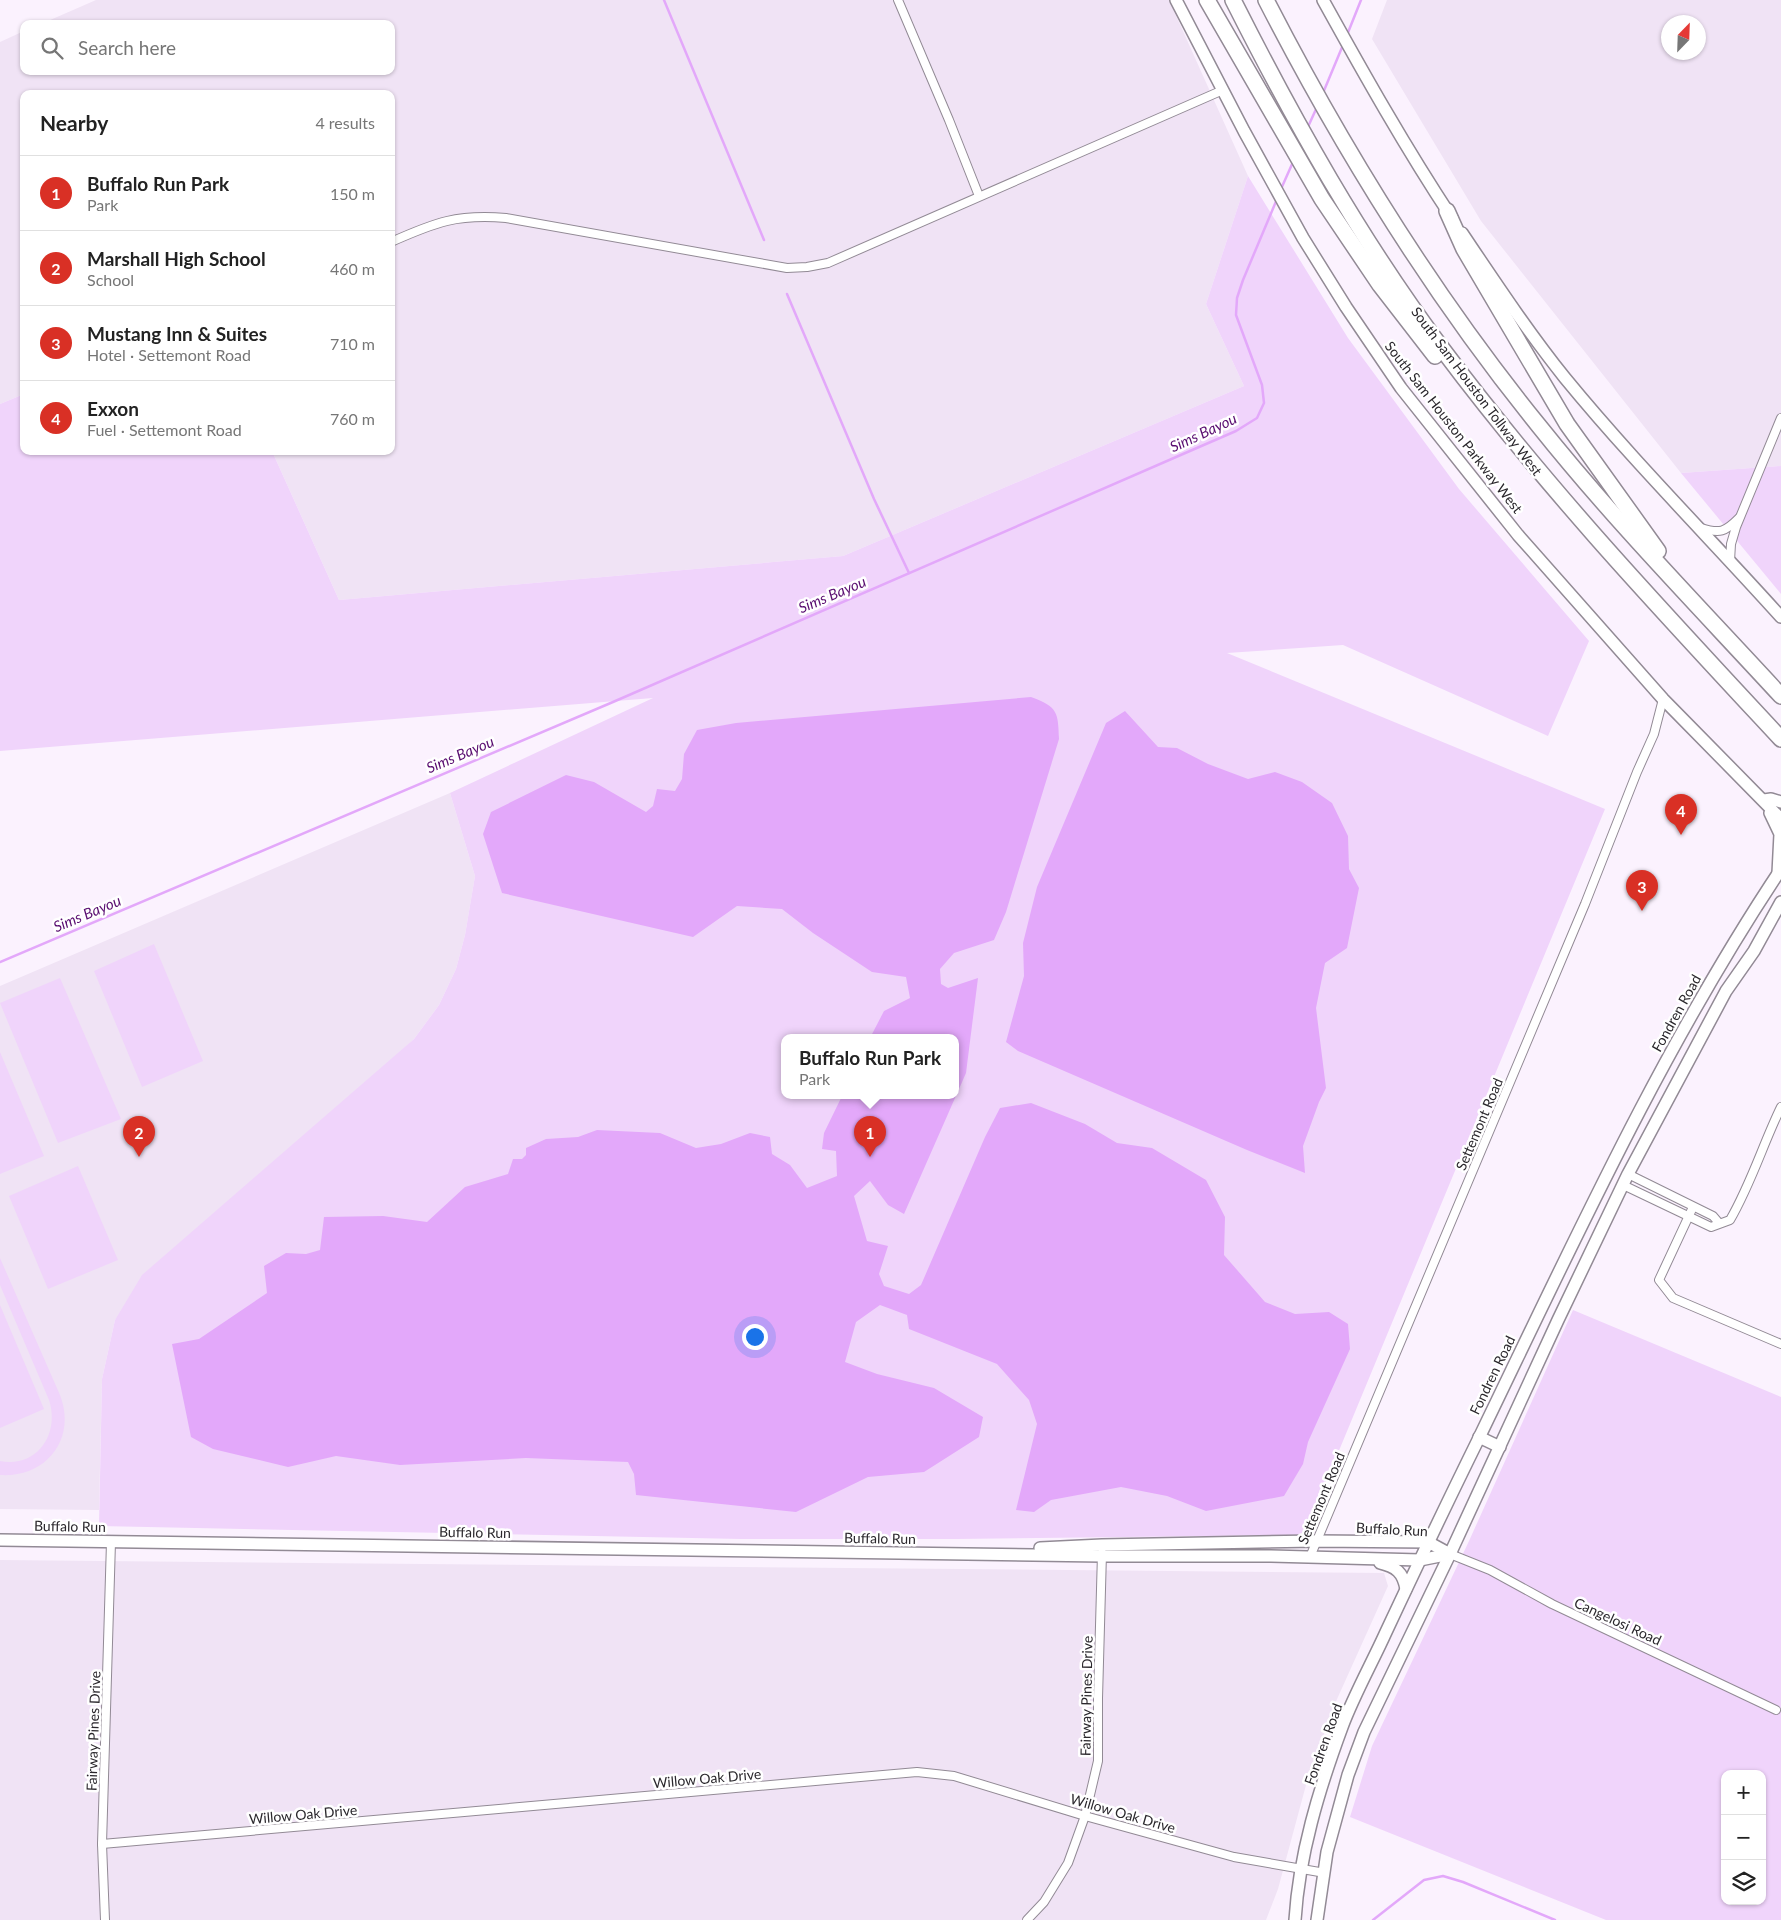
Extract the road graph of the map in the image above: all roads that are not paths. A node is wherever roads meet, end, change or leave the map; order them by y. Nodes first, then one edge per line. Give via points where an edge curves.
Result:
1 (898, 0) edge
2 (1176, 0) edge
3 (1207, 0) edge
4 (1233, 0) edge
5 (1266, 0) edge
6 (1325, 4) edge
7 (1223, 90) junction
8 (979, 196) junction
9 (1447, 211) junction
10 (395, 240) edge
11 (1781, 418) edge
12 (1544, 479) junction
13 (1740, 516) junction
14 (1699, 527) junction
15 (1730, 561) junction
16 (1705, 615) junction
17 (1781, 617) edge
18 (1781, 696) edge
19 (1663, 699) junction
20 (1781, 739) edge
21 (1764, 800) junction
22 (1781, 802) edge
23 (1781, 819) edge
24 (1780, 871) edge
25 (1781, 902) edge
26 (1711, 982) junction
27 (1726, 991) junction
28 (1781, 1107) edge
29 (1609, 1171) junction
30 (1626, 1180) junction
31 (1693, 1207) junction
32 (1688, 1217) junction
33 (1719, 1223) junction
34 (1540, 1312) junction
35 (1558, 1320) junction
36 (1781, 1344) edge
37 (1479, 1437) junction
38 (1500, 1447) junction
39 (0, 1540) edge
40 (1316, 1541) junction
41 (111, 1542) junction
42 (1428, 1542) junction
43 (1102, 1550) junction
44 (1450, 1554) junction
45 (1310, 1557) junction
46 (1364, 1559) junction
47 (1420, 1560) junction
48 (1406, 1589) junction
49 (1776, 1710) dead end
50 (1343, 1725) junction
51 (1364, 1732) junction
52 (1085, 1816) junction
53 (102, 1844) junction
54 (1302, 1869) junction
55 (1325, 1873) junction
56 (105, 1920) edge
57 (1027, 1920) edge
58 (1295, 1920) edge
59 (1317, 1920) edge

1 - 8 street
2 - 7 main road, South Sam Houston Parkway West
3 - 12 highway via 1322,199 1380,285 1447,370
4 - 12 highway, South Sam Houston Tollway West via 1287,106 1374,250 1487,408
5 - 16 highway, South Sam Houston Tollway West via 1333,125 1408,246 1487,359 1587,484
6 - 9 main road via 1370,86
7 - 8 street
7 - 19 main road, South Sam Houston Parkway West via 1303,238 1402,388 1518,535
8 - 10 street via 828,263 807,267 787,268 506,218 479,216 453,218
9 - 14 main road via 1565,377
9 - 16 highway via 1464,250 1567,424
11 - 13 street
12 - 20 highway, South Sam Houston Tollway West
13 - 14 street via 1725,531
13 - 15 street via 1731,544
14 - 15 main road
15 - 17 main road
16 - 18 highway, South Sam Houston Tollway West
19 - 21 main road, South Sam Houston Parkway West
19 - 40 street, Settemont Road via 1654,734 1581,913
21 - 22 main road
21 - 23 main road, South Sam Houston Parkway West
21 - 24 main road via 1780,834
24 - 26 main road, Fondren Road via 1740,930
25 - 27 main road via 1754,951
26 - 27 main road
26 - 29 main road, Fondren Road
27 - 30 main road
28 - 33 street via 1740,1204 1730,1220
29 - 30 main road
29 - 34 main road, Fondren Road
30 - 31 street
30 - 32 street
30 - 35 main road
31 - 32 street
31 - 33 street via 1713,1216
32 - 33 street via 1710,1227
32 - 36 street via 1659,1280 1673,1298
34 - 35 main road
34 - 37 main road, Fondren Road
35 - 38 main road
37 - 38 main road
37 - 42 main road, Fondren Road
38 - 44 main road
39 - 41 main road, Buffalo Run
40 - 42 main road, Buffalo Run
40 - 43 main road, Buffalo Run
40 - 45 street, Settemont Road
41 - 43 main road, Buffalo Run via 949,1554
41 - 53 street, Fairway Pines Drive
42 - 44 main road, Buffalo Run
42 - 47 main road, Fondren Road
43 - 45 main road, Buffalo Run
43 - 52 street, Fairway Pines Drive via 1098,1761
44 - 47 main road, Buffalo Run
44 - 49 street, Cangelosi Road via 1490,1570 1552,1604
44 - 51 main road
45 - 46 main road, Buffalo Run
46 - 47 main road, Buffalo Run
46 - 48 main road via 1395,1567 1402,1574
47 - 48 main road, Fondren Road
48 - 50 main road, Fondren Road
50 - 51 main road
50 - 54 main road, Fondren Road via 1315,1809
51 - 55 main road via 1348,1775 1327,1852
52 - 53 street, Willow Oak Drive via 954,1776 917,1772
52 - 54 street, Willow Oak Drive via 1234,1857
52 - 57 street, Fairway Pines Drive via 1068,1863 1044,1902
53 - 56 street, Fairway Pines Drive
54 - 55 street, Willow Oak Drive
54 - 58 main road, Fondren Road
55 - 59 main road

